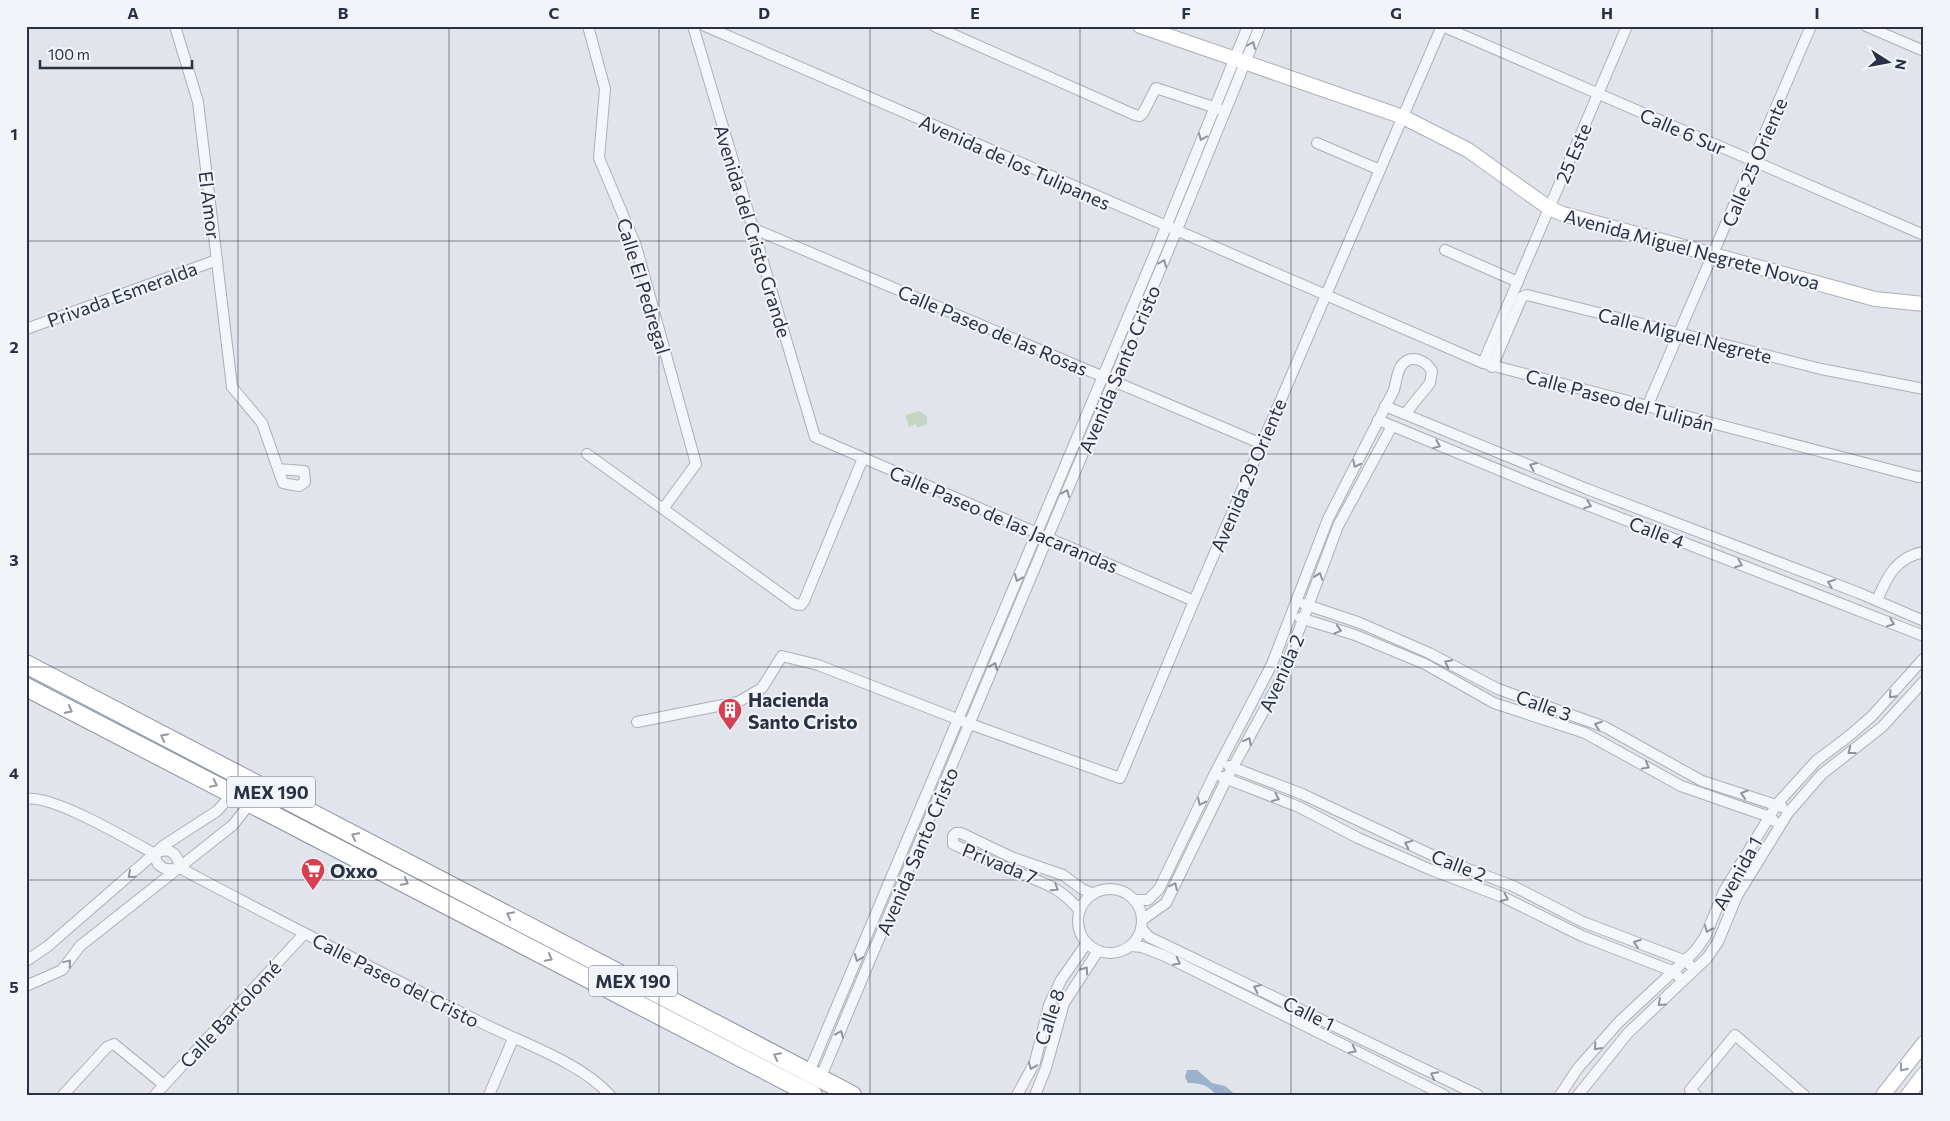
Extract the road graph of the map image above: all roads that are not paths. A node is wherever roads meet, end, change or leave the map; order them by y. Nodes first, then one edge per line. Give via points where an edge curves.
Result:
1 (175, 26) edge
2 (588, 26) edge
3 (693, 26) edge
4 (705, 26) edge
5 (934, 26) edge
6 (1140, 26) edge
7 (1248, 26) edge
8 (1260, 26) edge
9 (1442, 26) edge
10 (1627, 26) edge
11 (1811, 26) edge
12 (1866, 26) edge
13 (1924, 51) edge
14 (1239, 61) junction
15 (1598, 94) junction
16 (1214, 107) junction
17 (1225, 111) junction
18 (1403, 117) junction
19 (1317, 143) dead end
20 (1754, 161) junction
21 (1380, 170) junction
22 (1549, 208) junction
23 (1166, 227) junction
24 (752, 228) junction
25 (1176, 232) junction
26 (1924, 235) edge
27 (1444, 250) dead end
28 (1714, 255) junction
29 (217, 260) junction
30 (1518, 282) junction
31 (1326, 295) junction
32 (1924, 304) edge
33 (26, 329) edge
34 (1681, 334) junction
35 (1488, 365) junction
36 (1103, 376) junction
37 (1114, 381) junction
38 (1924, 389) edge
39 (1386, 406) junction
40 (1647, 407) junction
41 (1405, 414) junction
42 (1378, 420) junction
43 (1392, 426) junction
44 (815, 437) joint
45 (1262, 444) junction
46 (587, 454) dead end
47 (863, 458) junction
48 (278, 469) dead end
49 (1924, 476) edge
50 (663, 509) junction
51 (1037, 533) junction
52 (1711, 536) junction
53 (1048, 538) junction
54 (1705, 551) junction
55 (1924, 552) edge
56 (1877, 600) junction
57 (1194, 602) junction
58 (1296, 603) junction
59 (1309, 606) junction
60 (1292, 616) junction
61 (1304, 620) junction
62 (1924, 621) edge
63 (1924, 636) edge
64 (1924, 658) edge
65 (26, 664) edge
66 (1924, 681) edge
67 (26, 687) edge
68 (1530, 701) junction
69 (964, 706) junction
70 (975, 711) junction
71 (1527, 713) junction
72 (959, 719) junction
73 (637, 722) dead end
74 (970, 724) junction
75 (1220, 762) junction
76 (1234, 768) junction
77 (1214, 775) junction
78 (1228, 778) junction
79 (246, 779) junction
80 (262, 788) junction
81 (235, 794) junction
82 (26, 799) edge
83 (252, 803) junction
84 (1777, 804) junction
85 (1788, 813) junction
86 (1770, 817) junction
87 (1780, 825) junction
88 (155, 854) junction
89 (1434, 856) junction
90 (180, 868) junction
91 (1429, 869) junction
92 (1094, 894) junction
93 (1134, 900) junction
94 (1080, 911) junction
95 (1142, 924) junction
96 (304, 934) junction
97 (1087, 943) junction
98 (1131, 946) junction
99 (1098, 951) junction
100 (26, 960) edge
101 (1686, 961) junction
102 (1696, 971) junction
103 (1675, 972) junction
104 (1684, 982) junction
105 (26, 986) edge
106 (846, 986) junction
107 (858, 991) junction
108 (1341, 1028) junction
109 (513, 1039) junction
110 (1336, 1041) junction
111 (1924, 1042) edge
112 (1924, 1074) edge
113 (815, 1075) junction
114 (164, 1085) junction
115 (63, 1095) edge
116 (155, 1095) edge
117 (489, 1095) edge
118 (610, 1095) edge
119 (813, 1095) edge
120 (852, 1095) edge
121 (1017, 1095) edge
122 (1035, 1095) edge
123 (1444, 1095) edge
124 (1478, 1095) edge
125 (1560, 1095) edge
126 (1578, 1095) edge
127 (1696, 1095) edge
128 (1804, 1095) edge
129 (1883, 1095) edge
130 (1908, 1095) edge

1 - 29 street, El Amor via 198,102
2 - 50 street, Calle El Pedregal via 605,89 599,158 636,246 696,464
3 - 24 street, Avenida del Cristo Grande
4 - 23 street, Avenida de los Tulipanes
5 - 16 street via 1135,115 1143,113 1156,88
6 - 14 main road, Avenida Miguel Negrete Novoa
7 - 14 street, Avenida Santo Cristo
14 -> 8 street, Avenida Santo Cristo
9 - 15 street, Calle 6 Sur
9 - 18 street, Avenida 29 Oriente
10 - 15 street, 25 Este
11 - 20 street, Calle 25 Oriente
12 - 13 street
14 - 16 street, Avenida Santo Cristo
14 - 17 street, Avenida Santo Cristo
14 - 18 main road, Avenida Miguel Negrete Novoa
15 - 20 street, Calle 6 Sur
15 - 22 street, 25 Este
16 - 17 street
16 -> 23 street, Avenida Santo Cristo
17 - 25 street, Avenida Santo Cristo
18 - 21 street, Avenida 29 Oriente
18 - 22 main road, Avenida Miguel Negrete Novoa via 1468,150
19 - 21 street
20 - 26 street, Calle 6 Sur
20 - 28 street, Calle 25 Oriente
21 - 31 street, Avenida 29 Oriente
22 - 28 main road, Avenida Miguel Negrete Novoa
22 - 30 street, 25 Este
23 - 25 street, Avenida de los Tulipanes
23 - 36 street, Avenida Santo Cristo
24 - 36 street, Calle Paseo de las Rosas
24 - 44 street, Avenida del Cristo Grande
25 - 31 street, Avenida de los Tulipanes
37 -> 25 street, Avenida Santo Cristo
27 - 30 street
28 - 32 main road, Avenida Miguel Negrete Novoa via 1875,299
28 - 34 street, Calle 25 Oriente
29 - 33 street, Privada Esmeralda
29 - 48 street, El Amor via 232,387 262,423
30 - 35 street, 25 Este
31 - 35 street, Calle Paseo del Tulipán
31 - 45 street, Avenida 29 Oriente
34 - 35 street, Calle Miguel Negrete via 1527,294 1522,297
34 - 38 street, Calle Miguel Negrete via 1821,369
34 - 40 street, Calle 25 Oriente
35 - 40 street, Calle Paseo del Tulipán
36 - 37 street, Calle Paseo de las Rosas
36 - 51 street, Avenida Santo Cristo
37 - 45 street, Calle Paseo de las Rosas
53 -> 37 street, Avenida Santo Cristo
39 - 41 street, Calle 4
39 - 41 street, Avenida 2 via 1400,367 1406,361 1422,360 1432,371 1430,383
39 - 42 street, Avenida 2
40 - 49 street, Calle Paseo del Tulipán
52 -> 41 street, Calle 4
42 - 43 street
42 -> 58 street, Avenida 2 via 1328,519
43 -> 54 street, Calle 4
59 -> 43 street, Avenida 2 via 1338,526
44 - 47 street, Calle Paseo de las Jacarandas
45 - 57 street, Avenida 29 Oriente
46 - 50 street
47 - 50 street via 801,605 795,604
47 - 51 street, Calle Paseo de las Jacarandas
51 - 53 street, Calle Paseo de las Jacarandas
51 -> 69 street, Avenida Santo Cristo
52 - 54 street
56 -> 52 street, Calle 4
53 - 57 street, Calle Paseo de las Jacarandas
70 -> 53 street, Avenida Santo Cristo
54 -> 63 street, Calle 4
55 - 56 street via 1903,559 1894,567
56 - 62 street, Calle 4
57 - 74 street, Avenida 29 Oriente via 1120,778
58 - 59 street, Calle 3
58 - 60 street, Avenida 2
59 - 61 street, Avenida 2
68 -> 59 street, Calle 3 via 1360,623
60 - 61 street, Calle 3
60 - 75 street, Avenida 2 via 1272,664
61 -> 71 street, Calle 3 via 1364,638 1424,664 1494,703
76 -> 61 street, Avenida 2 via 1280,682
64 -> 84 street, Avenida 1 via 1872,716 1816,761
79 -> 65 highway, MEX 190
66 -> 85 street, Avenida 1 via 1882,727 1822,774
67 -> 81 highway, MEX 190
68 - 71 street
84 -> 68 street, Calle 3 via 1702,780 1604,727
69 - 70 street
69 - 72 street, Avenida Santo Cristo
70 - 74 street, Avenida Santo Cristo
71 -> 86 street, Calle 3 via 1585,733 1681,786
72 - 73 street via 818,665 782,656 762,688 738,702
72 - 74 street
72 -> 106 street, Avenida Santo Cristo
74 - 107 street, Avenida Santo Cristo
75 - 76 street, Calle 2
75 - 77 street, Avenida 2
76 - 78 street, Avenida 2
89 -> 76 street, Calle 2 via 1302,794
77 - 78 street, Calle 2
77 -> 93 street, Avenida 2 via 1159,889 1148,900
78 -> 91 street, Calle 2
95 -> 78 street, Avenida 2 via 1166,903
79 - 80 highway, MEX 190
79 - 81 street
80 - 83 street
113 -> 80 highway, MEX 190
81 - 83 highway, MEX 190
81 - 88 street via 217,811
82 - 88 street, Calle Paseo del Cristo via 44,800 61,806
83 - 90 street via 233,825
83 -> 119 highway, MEX 190
84 - 85 street, Calle 3
84 - 86 street, Avenida 1
85 - 87 street, Avenida 1
86 - 87 street, Calle 3
86 -> 101 street, Avenida 1 via 1724,891 1705,937
87 - 102 street, Avenida 1 via 1729,911 1718,942
88 - 90 street, Calle Paseo del Cristo via 162,868
88 - 90 street, Calle Paseo del Cristo via 163,850 172,852
88 -> 100 street via 48,946
89 - 91 street
101 -> 89 street, Calle 2 via 1592,926 1513,886
90 - 96 street, Calle Paseo del Cristo
105 -> 90 street via 62,970 80,946
91 -> 103 street, Calle 2 via 1505,898 1582,936
92 - 93 street via 1115,890
92 - 94 street
92 -> 94 street, Privada 7 via 1063,875 1011,857 961,833 953,836 953,844 957,846 1048,883 1070,897
93 - 95 street via 1140,910
94 - 97 street via 1080,932
95 - 98 street
108 -> 95 street, Calle 1 via 1149,936
96 - 109 street, Calle Paseo del Cristo
96 - 114 street, Calle Bartolomé
97 - 99 street
97 -> 121 street, Calle 8 via 1049,1005 1034,1062
98 - 99 street via 1117,953
98 -> 110 street, Calle 1 via 1165,956
122 -> 99 street, Calle 8 via 1064,1002
101 - 102 street, Calle 2
101 - 103 street, Avenida 1
102 - 104 street, Avenida 1
103 - 104 street, Calle 2
103 -> 125 street, Avenida 1 via 1619,1022 1578,1068
104 -> 126 street, Avenida 1 via 1628,1033
106 - 107 street
106 - 113 street, Avenida Santo Cristo
113 -> 107 street, Avenida Santo Cristo
108 - 110 street
124 -> 108 street, Calle 1
109 - 117 street
109 - 118 street, Calle Paseo del Cristo via 581,1070
110 -> 123 street, Calle 1
111 -> 129 main road
112 - 130 main road
113 - 120 highway, MEX 190
114 - 115 street via 114,1044 107,1047
114 - 116 street, Calle Bartolomé
127 - 128 street via 1690,1090 1735,1035

